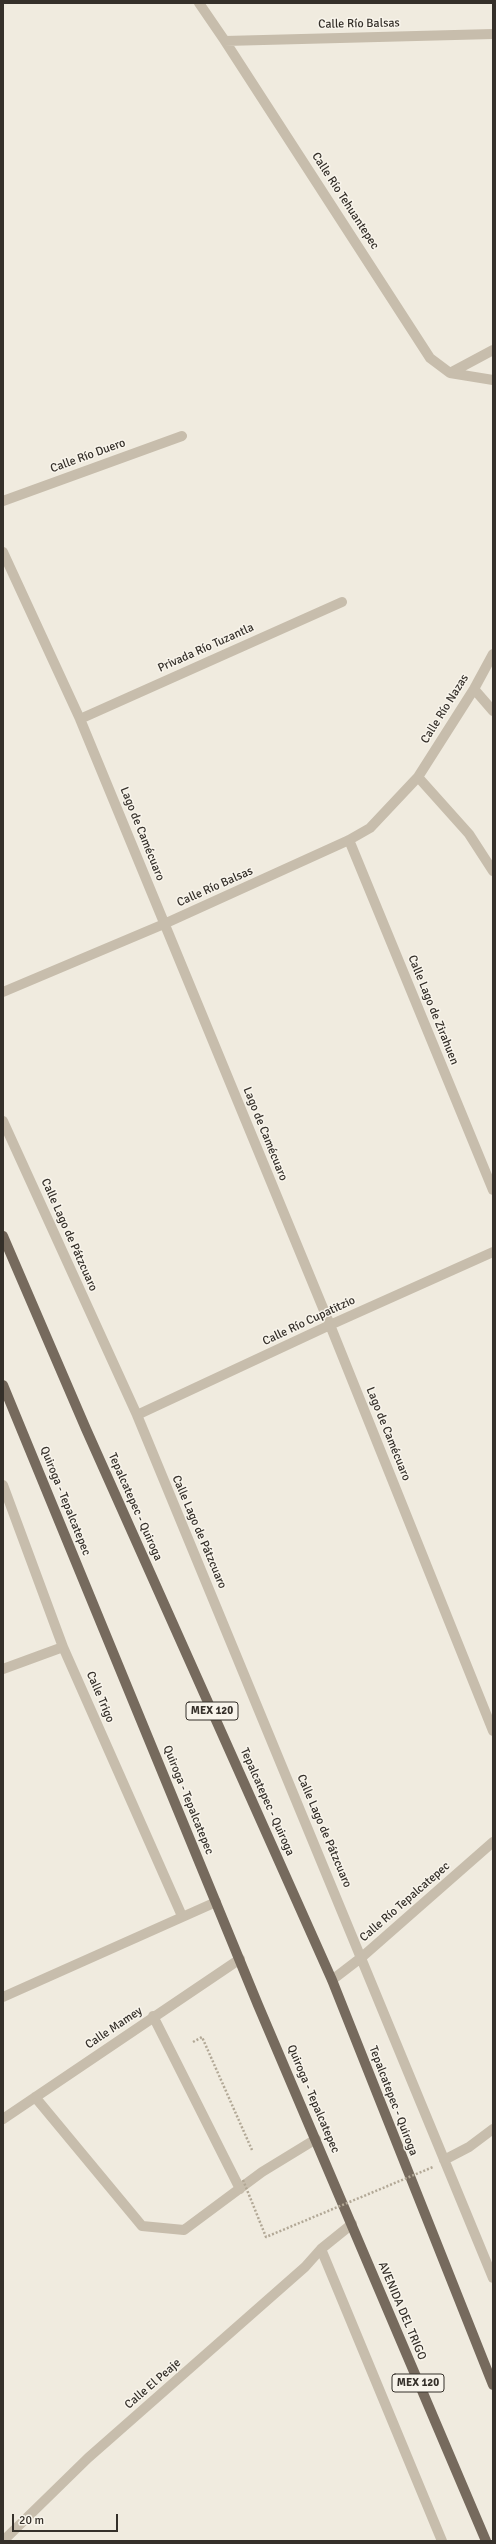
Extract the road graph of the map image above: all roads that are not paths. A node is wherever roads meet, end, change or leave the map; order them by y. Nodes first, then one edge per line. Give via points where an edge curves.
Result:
1 (199, 3) edge
2 (493, 34) edge
3 (225, 41) junction
4 (493, 350) edge
5 (450, 373) junction
6 (493, 380) edge
7 (182, 436) dead end
8 (3, 501) edge
9 (3, 552) edge
10 (342, 602) dead end
11 (493, 654) edge
12 (474, 689) junction
13 (493, 711) edge
14 (80, 718) junction
15 (418, 777) junction
16 (349, 840) junction
17 (493, 871) edge
18 (164, 924) junction
19 (3, 992) edge
20 (3, 1121) edge
21 (493, 1190) edge
22 (3, 1236) edge
23 (493, 1252) edge
24 (330, 1325) junction
25 (3, 1386) edge
26 (137, 1415) junction
27 (3, 1486) edge
28 (63, 1647) junction
29 (3, 1669) edge
30 (493, 1731) edge
31 (493, 1842) edge
32 (216, 1902) junction
33 (182, 1916) junction
34 (362, 1957) junction
35 (240, 1959) junction
36 (332, 1980) junction
37 (3, 1997) edge
38 (153, 2016) junction
39 (35, 2097) junction
40 (3, 2119) edge
41 (493, 2129) edge
42 (316, 2140) junction
43 (444, 2160) junction
44 (242, 2184) junction
45 (352, 2224) junction
46 (321, 2249) junction
47 (493, 2278) edge
48 (493, 2385) edge
49 (3, 2541) edge
50 (442, 2541) edge
51 (486, 2541) edge

1 - 3 street, Calle Río Tehuantepec
2 - 3 street, Calle Río Balsas
3 - 5 street, Calle Río Tehuantepec via 430,358
4 - 5 street
5 - 6 street, Calle Río Tehuantepec
7 - 8 street, Calle Río Duero
9 - 14 street, Lago de Camécuaro
10 - 14 street, Privada Río Tuzantla
11 - 12 street, Calle Río Nazas
12 - 13 street
12 - 15 street, Calle Río Nazas
14 - 18 street, Lago de Camécuaro
15 - 16 street, Calle Río Balsas via 370,828
15 - 17 street via 469,834
16 - 18 street, Calle Río Balsas
16 - 21 street, Calle Lago de Zirahuen
18 - 19 street, Calle Río Balsas
18 - 24 street, Lago de Camécuaro
20 - 26 street, Calle Lago de Pátzcuaro
22 - 36 main road, Tepalcatepec - Quiroga / MEX 120 via 89,1437
23 - 24 street, Calle Río Cupatitzio
24 - 26 street, Calle Río Cupatitzio
24 - 30 street, Lago de Camécuaro
25 - 32 main road, Quiroga - Tepalcatepec / MEX 120
26 - 34 street, Calle Lago de Pátzcuaro
27 - 28 street, Calle Trigo
28 - 29 street
28 - 33 street, Calle Trigo
31 - 34 street, Calle Río Tepalcatepec
32 - 33 street
32 - 35 main road, Quiroga - Tepalcatepec / MEX 120
33 - 37 street
34 - 36 street, Calle Río Tepalcatepec
34 - 43 street, Calle Lago de Pátzcuaro
35 - 38 street, Calle Mamey
35 - 42 main road, Quiroga - Tepalcatepec / MEX 120
36 - 48 main road, Tepalcatepec - Quiroga / MEX 120
38 - 39 street, Calle Mamey
38 - 44 street
39 - 40 street, Calle Mamey
39 - 44 street via 142,2226 184,2230
41 - 43 street
42 - 44 street
42 - 45 main road, Quiroga - Tepalcatepec / MEX 120
43 - 47 street, Calle Lago de Pátzcuaro
45 - 46 street, Calle El Peaje
45 - 51 main road, AVENIDA DEL TRIGO / MEX 120
46 - 49 street, Calle El Peaje via 305,2267 88,2458
46 - 50 street

